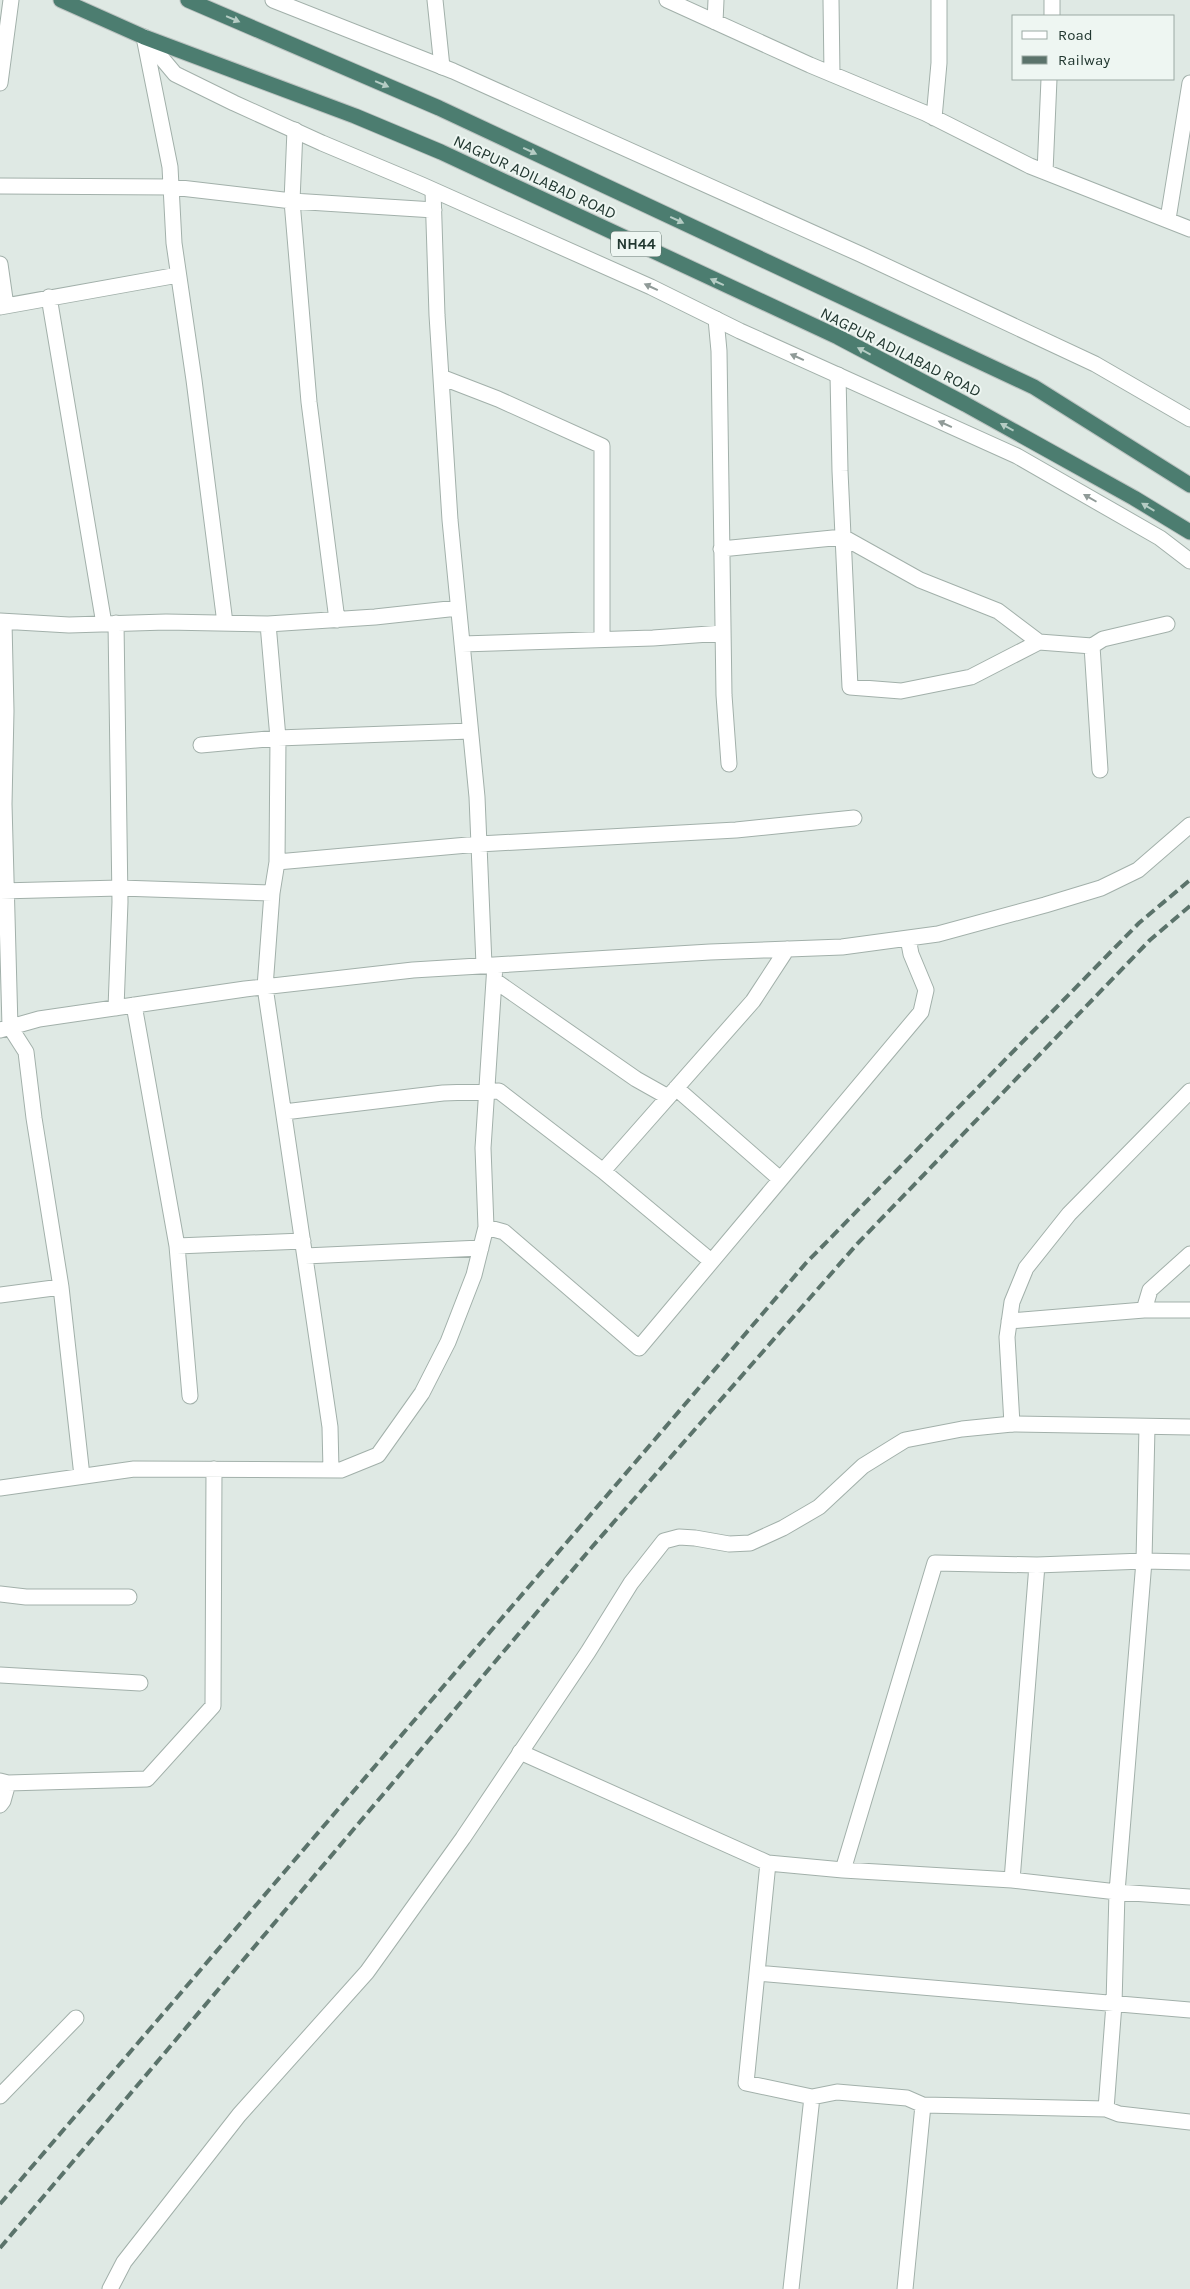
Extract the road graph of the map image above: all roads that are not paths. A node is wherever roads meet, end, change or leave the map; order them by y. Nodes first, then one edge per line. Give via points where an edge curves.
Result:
1 (10, 0) edge
2 (61, 0) edge
3 (188, 0) edge
4 (273, 0) edge
5 (434, 0) edge
6 (667, 0) edge
7 (716, 0) edge
8 (830, 0) edge
9 (939, 0) edge
10 (1052, 0) edge
11 (1052, 15) edge
12 (716, 22) junction
13 (144, 37) junction
14 (442, 67) junction
15 (832, 74) junction
16 (1049, 80) edge
17 (0, 83) edge
18 (1190, 83) edge
19 (934, 118) junction
20 (295, 130) junction
21 (1045, 172) junction
22 (0, 186) edge
23 (172, 187) junction
24 (433, 191) junction
25 (292, 201) junction
26 (434, 210) junction
27 (1168, 219) junction
28 (1190, 229) edge
29 (0, 264) edge
30 (178, 275) junction
31 (49, 297) junction
32 (3, 306) edge
33 (716, 319) junction
34 (838, 376) junction
35 (441, 377) junction
36 (1190, 419) edge
37 (1190, 485) edge
38 (1190, 532) edge
39 (843, 537) junction
40 (721, 549) junction
41 (1190, 561) edge
42 (458, 608) junction
43 (337, 620) junction
44 (2, 622) edge
45 (225, 623) junction
46 (110, 624) junction
47 (268, 624) junction
48 (1167, 624) dead end
49 (723, 633) junction
50 (602, 638) junction
51 (1039, 642) junction
52 (462, 644) junction
53 (1092, 646) junction
54 (470, 731) junction
55 (278, 738) junction
56 (201, 745) dead end
57 (729, 764) dead end
58 (1100, 770) dead end
59 (854, 818) dead end
60 (1190, 825) edge
61 (479, 844) junction
62 (277, 862) junction
63 (120, 888) junction
64 (3, 891) edge
65 (272, 893) junction
66 (908, 938) junction
67 (787, 949) junction
68 (490, 965) junction
69 (494, 980) junction
70 (265, 987) junction
71 (134, 1005) junction
72 (116, 1008) junction
73 (5, 1028) edge
74 (1190, 1091) edge
75 (486, 1092) junction
76 (672, 1092) junction
77 (284, 1112) junction
78 (603, 1171) junction
79 (780, 1179) junction
80 (486, 1227) junction
81 (176, 1246) junction
82 (304, 1248) junction
83 (481, 1248) junction
84 (1190, 1254) edge
85 (711, 1261) junction
86 (61, 1287) junction
87 (0, 1295) edge
88 (1144, 1310) junction
89 (1190, 1310) edge
90 (1009, 1321) junction
91 (190, 1396) dead end
92 (1012, 1424) junction
93 (1147, 1427) junction
94 (1190, 1427) edge
95 (214, 1469) junction
96 (331, 1470) junction
97 (82, 1476) junction
98 (0, 1488) edge
99 (1144, 1561) junction
100 (1190, 1562) edge
101 (1037, 1565) junction
102 (0, 1594) edge
103 (129, 1597) dead end
104 (0, 1675) edge
105 (140, 1683) dead end
106 (520, 1752) junction
107 (4, 1782) edge
108 (0, 1805) edge
109 (768, 1863) junction
110 (843, 1870) junction
111 (1012, 1880) junction
112 (1117, 1892) junction
113 (1190, 1897) edge
114 (757, 1973) junction
115 (1114, 2004) junction
116 (1190, 2010) edge
117 (76, 2018) dead end
118 (0, 2096) edge
119 (812, 2097) junction
120 (923, 2105) junction
121 (1106, 2109) junction
122 (1190, 2122) edge
123 (110, 2289) edge
124 (790, 2289) edge
125 (905, 2289) edge

1 - 17 street
2 - 13 highway, NAGPUR ADILABAD ROAD / NH44
3 -> 37 highway, NAGPUR ADILABAD ROAD / NH44 via 439,108 1034,387
4 - 14 street
5 - 14 street
6 - 12 street
7 - 12 street
8 - 15 street
9 - 19 street via 939,63
10 - 11 street
12 - 15 street
13 - 20 street via 175,74
13 - 23 street
38 -> 13 highway, NAGPUR ADILABAD ROAD / NH44 via 974,408 838,337 441,152 355,116
14 - 36 street via 851,250 1086,360
15 - 19 street
16 - 21 street
18 - 27 street
19 - 21 street
20 - 24 street
20 - 25 street
21 - 27 street
22 - 23 street
23 - 25 street
23 - 30 street
24 - 26 street
33 -> 24 street
25 - 26 street
25 - 43 street via 309,402
26 - 35 street
27 - 28 street
29 - 32 street
30 - 31 street
30 - 45 street
31 - 32 street
31 - 46 street
34 -> 33 street
33 - 40 street
34 - 39 street
41 -> 34 street via 1160,538 1018,456
35 - 42 street
35 - 50 street via 602,446
39 - 40 street
39 - 51 street via 920,580 998,610
39 - 51 street via 850,687 901,691 972,677
40 - 49 street
42 - 43 street
42 - 52 street
43 - 47 street
44 - 46 street
44 - 64 street via 6,711
45 - 46 street
45 - 47 street
46 - 63 street
47 - 55 street
48 - 53 street via 1103,639
49 - 50 street
49 - 57 street
50 - 52 street
51 - 53 street
52 - 54 street
53 - 58 street
54 - 55 street
54 - 61 street
55 - 56 street
55 - 62 street
59 - 61 street via 736,830
60 - 66 street via 1138,870 1101,888 938,934
61 - 62 street
61 - 68 street
62 - 65 street
63 - 64 street
63 - 65 street
63 - 72 street
64 - 73 street
65 - 70 street
66 - 67 street via 842,947
66 - 79 street via 926,990 921,1012
67 - 68 street
67 - 76 street via 753,1001
68 - 69 street
68 - 70 street via 413,970
69 - 75 street
69 - 76 street via 636,1079
70 - 71 street
70 - 77 street
71 - 72 street
71 - 81 street
72 - 73 street via 39,1019
73 - 86 street via 26,1052
74 - 90 street via 1062,1222 1026,1268 1012,1302
75 - 77 street via 443,1093
75 - 78 street via 499,1092
75 - 80 street via 483,1148
76 - 78 street
76 - 79 street
77 - 82 street
78 - 85 street
79 - 85 street
80 - 83 street
80 - 85 street via 504,1232 639,1348
81 - 82 street
81 - 91 street
82 - 83 street
82 - 96 street via 330,1427
83 - 96 street via 448,1342 422,1393 378,1455 341,1470
84 - 88 street via 1150,1290
86 - 87 street
86 - 97 street
88 - 89 street
88 - 90 street
90 - 92 street via 1006,1337
92 - 93 street
92 - 106 street via 904,1440 863,1466 819,1507 750,1543 729,1544 679,1537 664,1541 631,1583
93 - 94 street
93 - 99 street
95 - 96 street
95 - 97 street via 134,1469
95 - 107 street via 213,1706 147,1780
97 - 98 street
99 - 100 street
99 - 101 street
99 - 112 street
101 - 110 street via 936,1563
101 - 111 street
102 - 103 street
104 - 105 street
106 - 109 street
106 - 123 street via 367,1972 239,2115 124,2262
107 - 108 street via 4,1801
109 - 110 street
109 - 114 street
110 - 111 street
111 - 112 street
112 - 113 street
112 - 115 street
114 - 115 street
114 - 119 street via 746,2082
115 - 116 street
115 - 121 street
117 - 118 street
119 - 120 street via 837,2092 907,2098
119 - 124 street
120 - 121 street
120 - 125 street
121 - 122 street via 1119,2114

